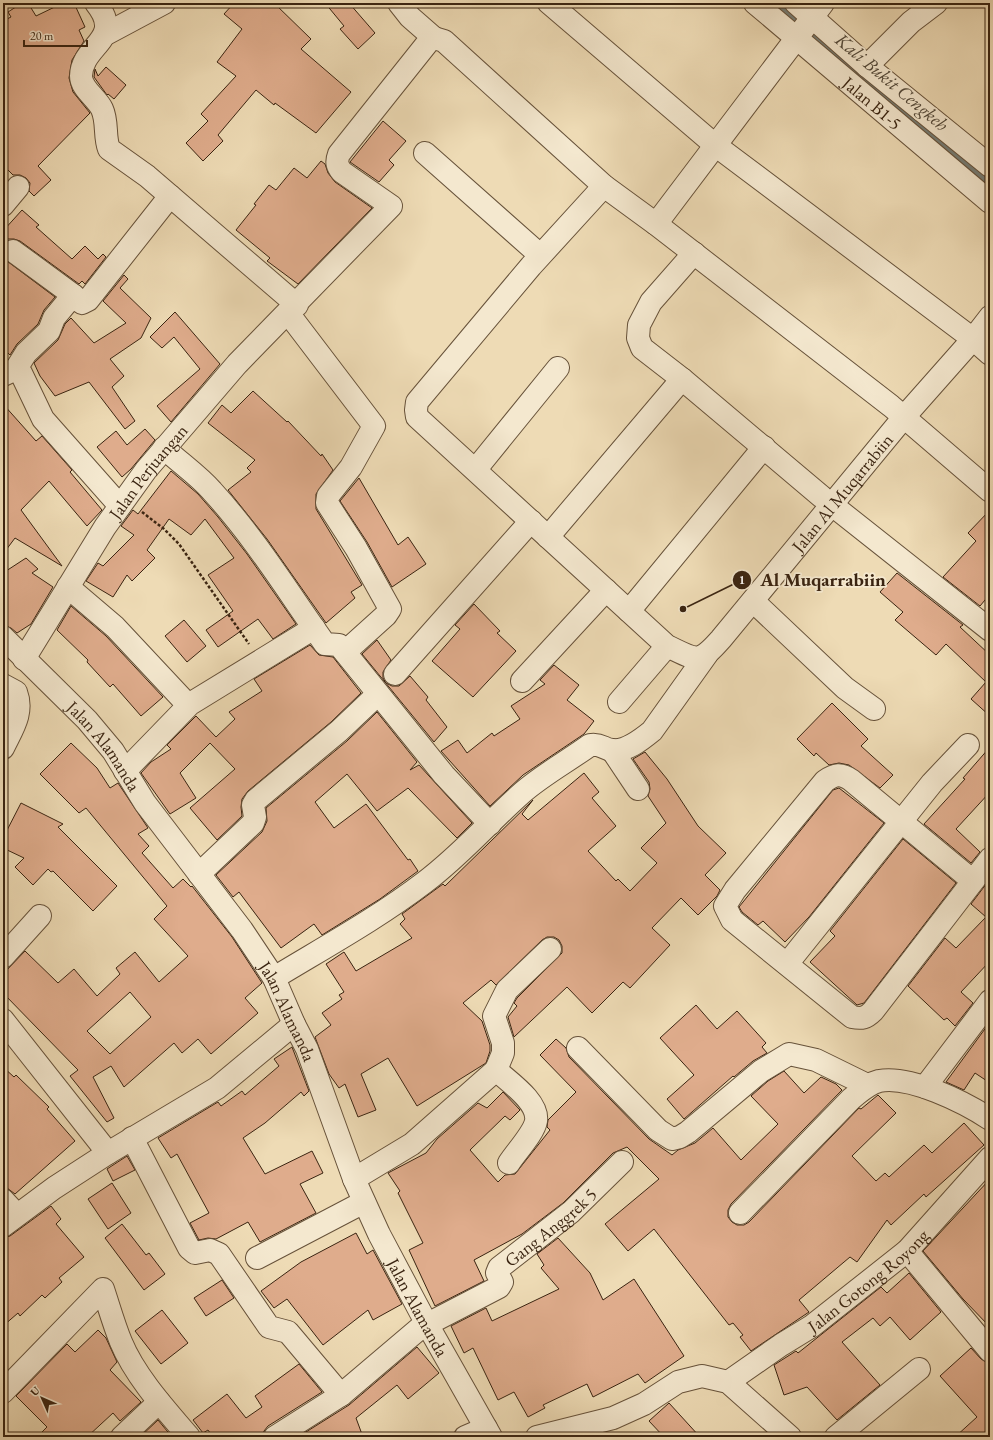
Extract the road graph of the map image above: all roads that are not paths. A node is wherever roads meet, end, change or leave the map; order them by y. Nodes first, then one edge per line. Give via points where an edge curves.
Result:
1 (96, 3) edge
2 (164, 3) edge
3 (399, 3) edge
4 (550, 3) edge
5 (755, 3) edge
6 (936, 3) edge
7 (806, 19) edge
8 (106, 34) junction
9 (434, 38) junction
10 (867, 66) junction
11 (715, 145) junction
12 (425, 153) dead end
13 (990, 166) edge
14 (604, 186) junction
15 (18, 187) dead end
16 (170, 196) junction
17 (990, 202) edge
18 (3, 205) edge
19 (656, 224) junction
20 (13, 251) dead end
21 (694, 253) junction
22 (540, 255) junction
23 (73, 295) junction
24 (292, 309) junction
25 (990, 317) edge
26 (973, 339) junction
27 (990, 354) edge
28 (558, 368) dead end
29 (10, 372) edge
30 (682, 378) junction
31 (904, 417) junction
32 (764, 447) junction
33 (164, 448) junction
34 (476, 470) junction
35 (990, 491) edge
36 (122, 502) junction
37 (833, 505) junction
38 (531, 521) junction
39 (548, 537) junction
40 (68, 588) junction
41 (606, 590) junction
42 (753, 601) junction
43 (629, 611) junction
44 (314, 628) junction
45 (990, 630) edge
46 (3, 637) edge
47 (667, 646) junction
48 (345, 652) junction
49 (707, 654) junction
50 (24, 659) junction
51 (395, 674) dead end
52 (522, 681) dead end
53 (3, 685) edge
54 (378, 694) junction
55 (619, 702) dead end
56 (188, 705) junction
57 (874, 709) dead end
58 (968, 745) dead end
59 (3, 748) edge
60 (612, 750) junction
61 (126, 770) junction
62 (638, 789) dead end
63 (902, 821) junction
64 (490, 824) junction
65 (990, 858) edge
66 (198, 874) junction
67 (973, 881) junction
68 (40, 916) dead end
69 (550, 949) dead end
70 (3, 957) edge
71 (787, 964) junction
72 (274, 978) junction
73 (990, 1001) edge
74 (3, 1020) edge
75 (294, 1024) junction
76 (578, 1048) dead end
77 (496, 1070) junction
78 (867, 1085) junction
79 (925, 1087) junction
80 (990, 1119) edge
81 (132, 1138) junction
82 (108, 1153) junction
83 (990, 1158) edge
84 (622, 1162) dead end
85 (509, 1163) dead end
86 (354, 1179) junction
87 (364, 1202) junction
88 (740, 1213) dead end
89 (8, 1214) edge
90 (907, 1251) junction
91 (257, 1258) dead end
92 (426, 1323) junction
93 (990, 1350) edge
94 (919, 1368) dead end
95 (728, 1382) junction
96 (3, 1392) edge
97 (341, 1395) junction
98 (160, 1402) junction
99 (489, 1432) edge
100 (122, 1437) edge
101 (189, 1437) edge
102 (275, 1437) edge
103 (465, 1437) edge
104 (537, 1437) edge
105 (790, 1437) edge
106 (836, 1437) edge

1 - 8 street via 104,12
2 - 8 street
3 - 9 street via 410,17
4 - 11 street
5 - 7 street, Jalan B1-5
6 - 10 street via 911,22
7 - 10 street
7 - 11 street
7 - 17 street, Jalan B1-5
8 - 16 street via 86,60 81,77 83,84 103,110 109,149
9 - 14 street via 444,41
9 - 24 street, Jalan Perjuangan via 429,41 337,159 337,166 342,172 391,206
10 - 13 street
11 - 19 street
11 - 26 street
12 - 22 street
14 - 19 street
14 - 22 street
15 - 18 street
16 - 23 street via 88,300 82,303
16 - 24 street
19 - 21 street
20 - 23 street
21 - 30 street via 651,302 639,324 638,338 642,348
21 - 31 street
22 - 34 street via 417,402 417,417
23 - 29 street via 54,318 49,331
24 - 33 street, Jalan Perjuangan via 237,364
24 - 48 street via 374,426 351,467 328,496 327,503 390,609
25 - 26 street, Jalan Al Muqarrabiin
26 - 27 street
26 - 31 street, Jalan Al Muqarrabiin
28 - 34 street
29 - 36 street via 20,373 43,418
30 - 32 street
30 - 39 street
31 - 35 street
31 - 37 street, Jalan Al Muqarrabiin
32 - 37 street
32 - 43 street
33 - 36 street, Jalan Perjuangan
33 - 44 street via 200,479 229,510
34 - 38 street
36 - 40 street, Jalan Perjuangan
37 - 42 street, Jalan Al Muqarrabiin
37 - 45 street
38 - 39 street
38 - 51 street
39 - 41 street
40 - 50 street, Jalan Perjuangan
40 - 56 street via 115,627
41 - 43 street
41 - 52 street
42 - 49 street, Jalan Al Muqarrabiin
42 - 57 street via 845,688
43 - 47 street
44 - 48 street via 325,644 337,643
44 - 56 street
46 - 50 street, Jalan Alamanda
47 - 49 street via 698,658
47 - 55 street
48 - 54 street
49 - 60 street, Jalan Al Muqarrabiin via 652,731 628,747
50 - 61 street, Jalan Alamanda via 87,720
53 - 59 street via 16,692 20,703 15,723
54 - 64 street via 444,775
54 - 66 street via 339,731 256,800 252,805 255,817 253,823
56 - 61 street
58 - 63 street via 932,783
60 - 62 street
60 - 64 street via 597,744 590,745 554,768
61 - 66 street, Jalan Alamanda via 145,803
63 - 67 street
63 - 71 street
63 - 71 street via 851,780 843,775 834,775 825,781 735,890 725,906 732,920
64 - 72 street via 473,842 425,882 349,933
65 - 67 street
66 - 72 street, Jalan Alamanda via 254,946
67 - 71 street via 867,1017 852,1017
68 - 70 street
69 - 77 street via 507,990 494,1016 503,1043 503,1053
72 - 75 street, Jalan Alamanda
73 - 79 street
74 - 82 street
75 - 81 street via 217,1088
75 - 86 street, Jalan Alamanda via 307,1049
76 - 78 street via 658,1130 672,1139 680,1138 761,1071 789,1054 816,1060
77 - 85 street via 530,1101 536,1111 536,1122 532,1131
77 - 86 street via 412,1144
78 - 79 street via 880,1081
78 - 88 street
79 - 80 street via 969,1106
81 - 82 street
81 - 97 street via 189,1248 195,1253 210,1250 219,1254 269,1327 288,1332
82 - 89 street
83 - 90 street, Jalan Gotong Royong
84 - 92 street, Gang Anggrek 5 via 571,1212 499,1268 497,1272 502,1282 499,1287
86 - 87 street, Jalan Alamanda
87 - 91 street
87 - 92 street, Jalan Alamanda
90 - 93 street
90 - 95 street, Jalan Gotong Royong via 812,1326
92 - 97 street
92 - 99 street, Jalan Alamanda
94 - 106 street
95 - 104 street via 702,1376 678,1382 644,1404 613,1418
95 - 105 street
96 - 98 street via 103,1289 121,1343
97 - 102 street
98 - 100 street
98 - 101 street
99 - 103 street

